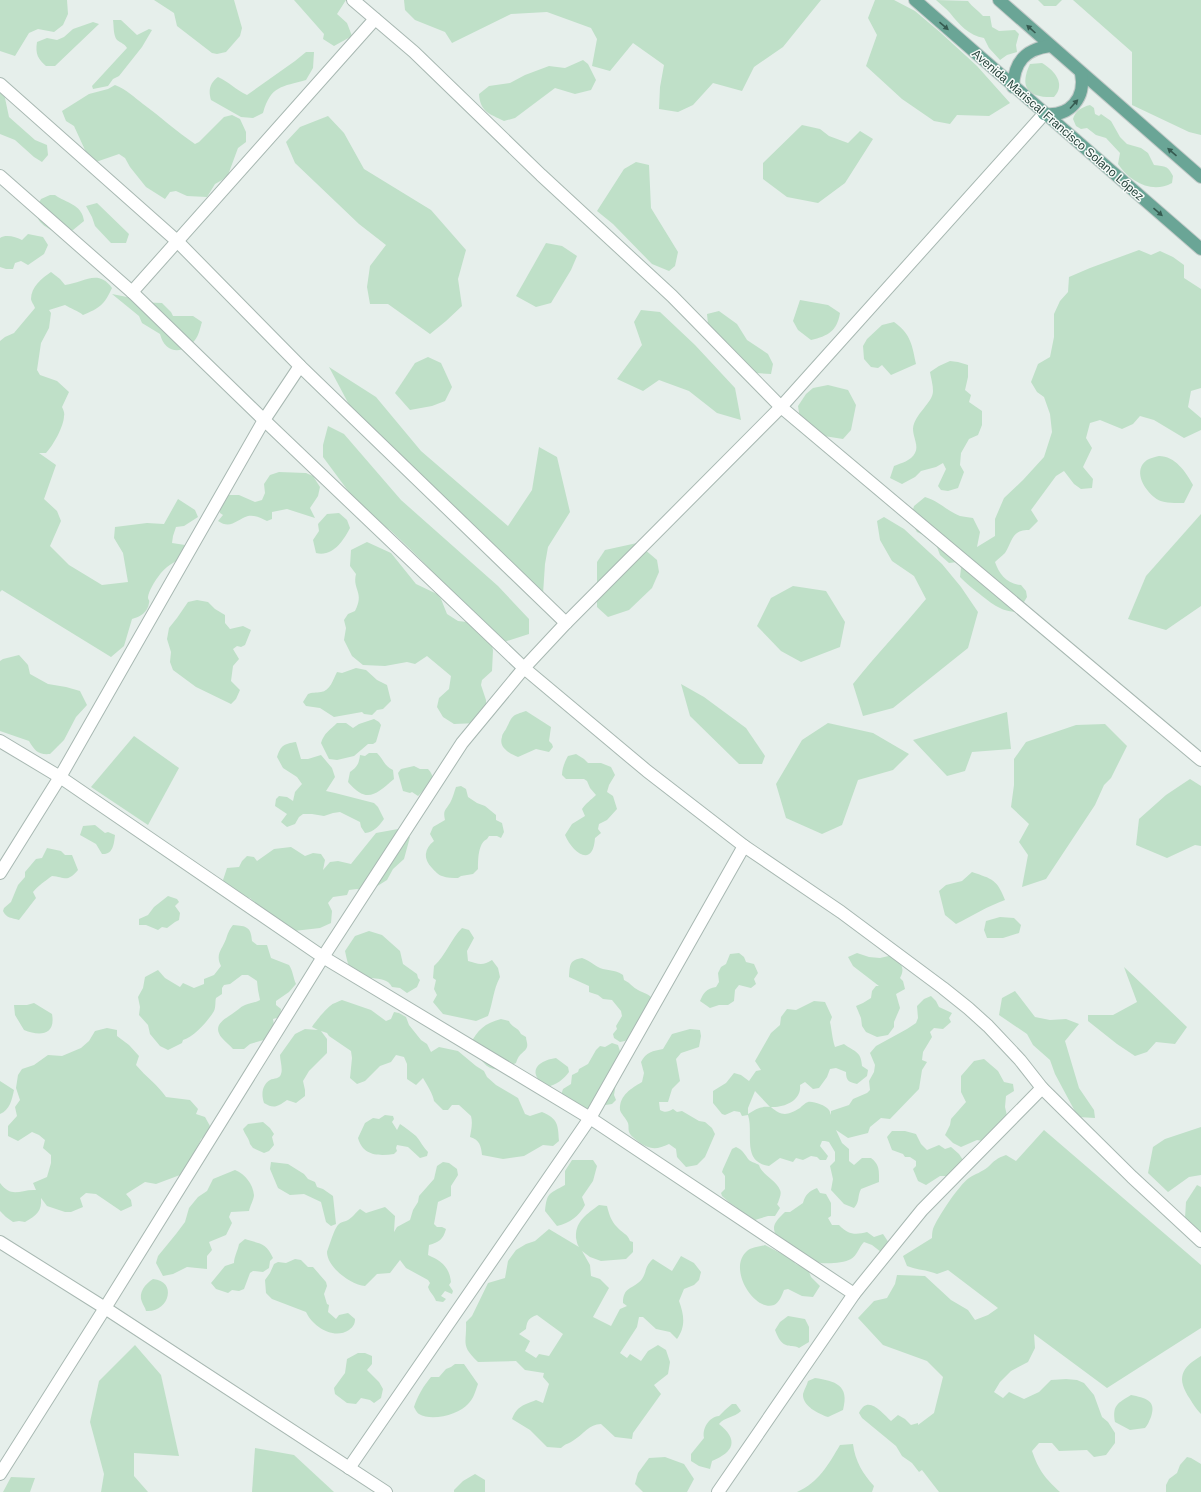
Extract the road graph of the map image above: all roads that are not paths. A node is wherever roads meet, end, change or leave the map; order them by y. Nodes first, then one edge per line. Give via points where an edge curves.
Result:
1 (353, 0) edge
2 (915, 0) edge
3 (999, 0) edge
4 (375, 19) junction
5 (1050, 46) junction
6 (1081, 73) junction
7 (0, 84) edge
8 (1013, 86) junction
9 (1044, 114) junction
10 (0, 176) edge
11 (1201, 177) edge
12 (177, 241) junction
13 (1201, 249) edge
14 (132, 292) junction
15 (300, 366) junction
16 (781, 407) junction
17 (264, 420) junction
18 (566, 623) junction
19 (524, 668) junction
20 (0, 741) edge
21 (1201, 760) edge
22 (60, 777) junction
23 (744, 846) junction
24 (0, 873) edge
25 (323, 957) junction
26 (1042, 1088) junction
27 (590, 1118) junction
28 (1201, 1241) edge
29 (0, 1242) edge
30 (854, 1294) junction
31 (105, 1308) junction
32 (349, 1468) junction
33 (0, 1474) edge
34 (386, 1492) edge
35 (718, 1492) edge

1 - 4 street
2 -> 8 main road, Avenida Mariscal Francisco Solano López
5 -> 3 main road
4 - 12 street
4 - 16 street via 414,52 672,296
5 - 6 main road
5 - 8 main road via 1035,49 1022,58 1015,71
9 -> 6 main road via 1061,113 1074,104 1082,89
11 -> 6 main road
7 - 12 street
8 - 9 main road, Avenida Mariscal Francisco Solano López
9 -> 13 main road, Avenida Mariscal Francisco Solano López
9 - 16 street
10 - 14 street
12 - 14 street
12 - 15 street
14 - 17 street
15 - 17 street
15 - 18 street
16 - 18 street
16 - 21 street
17 - 19 street
17 - 22 street
18 - 19 street
19 - 23 street via 647,771
19 - 25 street via 462,743
20 - 22 street
22 - 24 street
22 - 25 street
23 - 26 street via 841,912 944,988 988,1026
23 - 27 street
25 - 27 street
25 - 31 street
26 - 28 street
26 - 30 street via 922,1210
27 - 30 street
27 - 32 street
29 - 31 street
30 - 35 street
31 - 32 street
31 - 33 street
32 - 34 street

